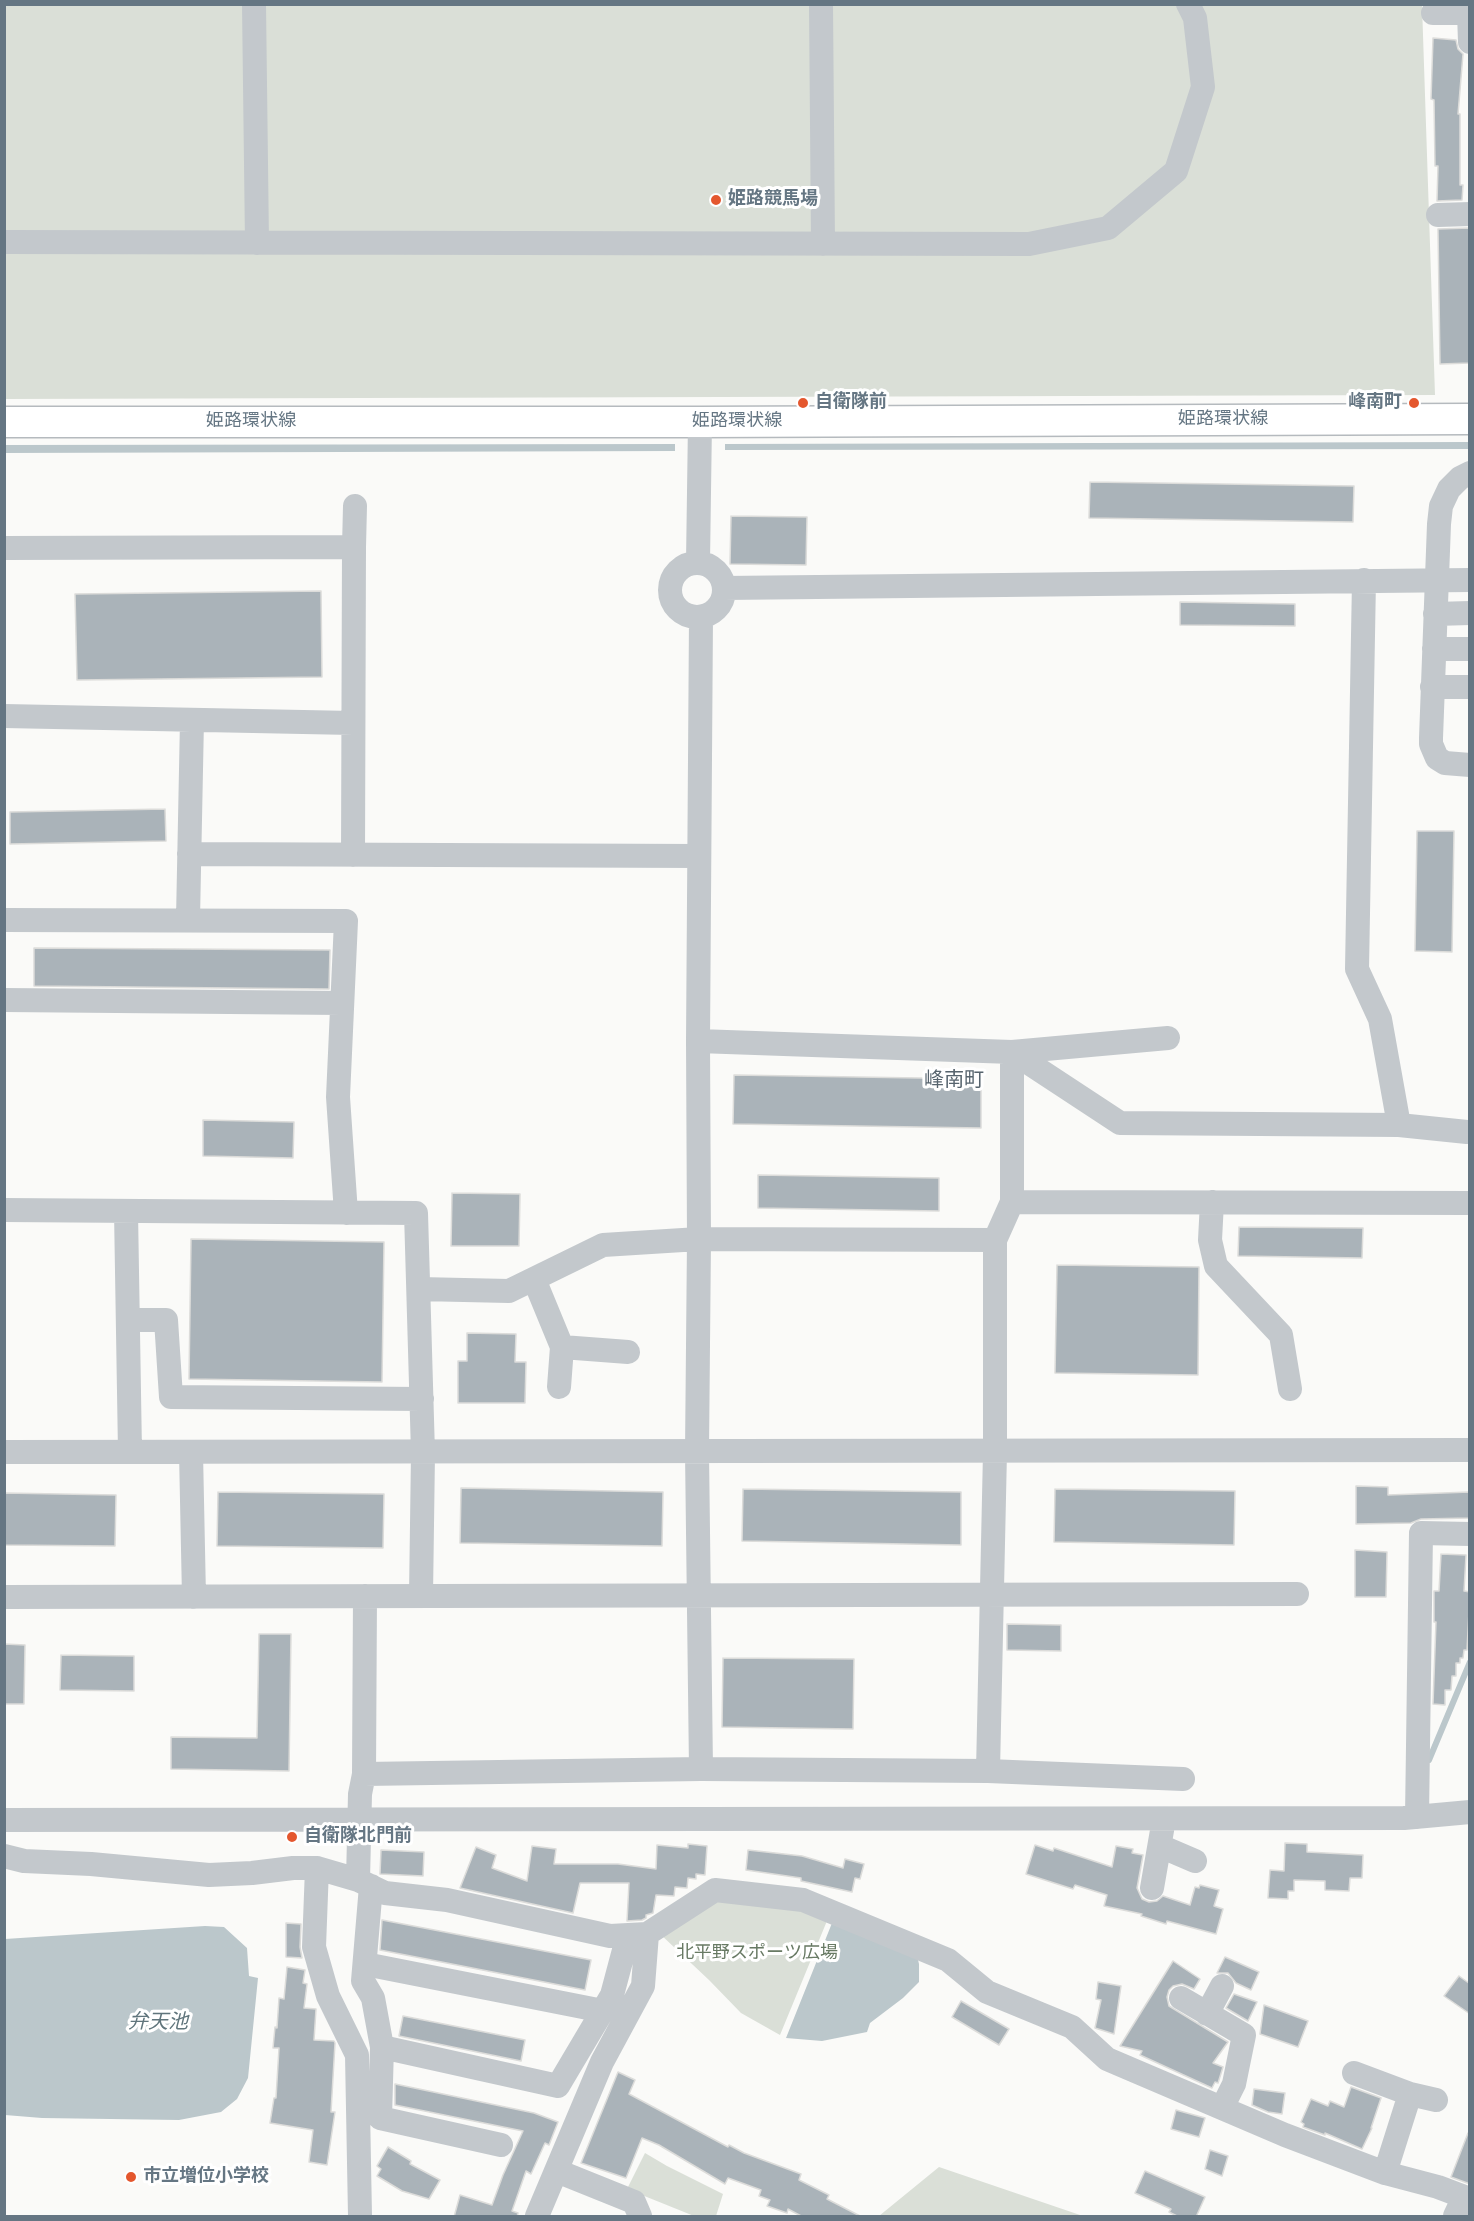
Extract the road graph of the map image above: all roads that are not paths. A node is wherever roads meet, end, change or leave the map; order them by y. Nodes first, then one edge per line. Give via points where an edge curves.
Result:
1 (254, 4) edge
2 (821, 4) edge
3 (1188, 4) edge
4 (1433, 13) dead end
5 (1469, 14) edge
6 (1470, 42) edge
7 (1470, 214) edge
8 (1438, 215) dead end
9 (4, 242) edge
10 (257, 243) junction
11 (823, 244) junction
12 (1470, 419) edge
13 (4, 422) edge
14 (700, 422) junction
15 (1466, 482) edge
16 (355, 506) dead end
17 (354, 547) junction
18 (4, 548) edge
19 (698, 562) junction
20 (1437, 579) junction
21 (1364, 580) junction
22 (1470, 580) edge
23 (724, 588) junction
24 (1470, 613) edge
25 (1435, 614) junction
26 (701, 617) junction
27 (1434, 649) junction
28 (1470, 649) edge
29 (1432, 687) junction
30 (1470, 687) edge
31 (4, 716) edge
32 (192, 720) junction
33 (353, 723) junction
34 (1470, 765) edge
35 (189, 854) junction
36 (353, 855) junction
37 (698, 856) junction
38 (188, 919) junction
39 (4, 920) edge
40 (4, 1000) edge
41 (342, 1003) junction
42 (1168, 1038) dead end
43 (698, 1041) junction
44 (1012, 1052) junction
45 (1399, 1125) junction
46 (1467, 1132) dead end
47 (1012, 1202) junction
48 (1212, 1202) junction
49 (1470, 1203) edge
50 (4, 1210) edge
51 (126, 1211) junction
52 (346, 1213) junction
53 (699, 1239) junction
54 (995, 1240) junction
55 (534, 1279) junction
56 (419, 1289) junction
57 (128, 1320) junction
58 (562, 1347) junction
59 (628, 1352) dead end
60 (559, 1387) dead end
61 (1290, 1389) dead end
62 (422, 1399) junction
63 (1470, 1450) edge
64 (4, 1452) edge
65 (130, 1452) junction
66 (191, 1452) junction
67 (423, 1452) junction
68 (696, 1452) junction
69 (995, 1452) junction
70 (1470, 1534) edge
71 (1297, 1594) dead end
72 (991, 1595) junction
73 (365, 1596) junction
74 (421, 1596) junction
75 (698, 1596) junction
76 (4, 1597) edge
77 (194, 1597) junction
78 (700, 1770) junction
79 (988, 1771) junction
80 (364, 1774) junction
81 (1183, 1779) dead end
82 (1470, 1812) edge
83 (1418, 1817) junction
84 (1164, 1819) junction
85 (4, 1820) edge
86 (359, 1821) junction
87 (1160, 1846) junction
88 (4, 1856) edge
89 (1195, 1861) dead end
90 (317, 1868) junction
91 (364, 1883) junction
92 (1152, 1888) dead end
93 (638, 1934) junction
94 (364, 1964) junction
95 (1222, 1986) dead end
96 (1181, 1998) dead end
97 (603, 2011) junction
98 (1207, 2014) junction
99 (382, 2047) junction
100 (1354, 2073) dead end
101 (1410, 2094) junction
102 (1436, 2100) dead end
103 (1222, 2108) junction
104 (501, 2145) dead end
105 (557, 2171) junction
106 (1385, 2173) junction
107 (1463, 2204) edge
108 (360, 2217) edge
109 (537, 2217) edge
110 (640, 2217) edge

1 - 10 street
2 - 11 street
3 - 11 street via 1195,18 1203,87 1176,171 1108,228 1029,244
4 - 5 street
5 - 6 street
7 - 8 street
9 - 10 street
10 - 11 street
12 - 14 main road, 姫路環状線
13 - 14 main road, 姫路環状線
14 - 19 street
15 - 20 street via 1449,489 1441,506
16 - 17 street
17 - 18 street
17 - 33 street
19 - 23 street via 711,566 720,575
19 - 26 street via 675,573 670,585 678,609
20 - 21 street
20 - 22 street
20 - 25 street
21 - 23 street
21 - 45 street via 1357,969 1380,1019
23 - 26 street via 721,601
24 - 25 street
25 - 27 street
26 - 37 street
27 - 28 street
27 - 29 street
29 - 30 street
29 - 34 street via 1433,751 1445,763
31 - 32 street
32 - 33 street
32 - 35 street
33 - 36 street
35 - 36 street
35 - 38 street
36 - 37 street
37 - 43 street
38 - 39 street
38 - 41 street via 346,921
40 - 41 street
41 - 52 street via 338,1097
42 - 44 street
43 - 44 street
43 - 53 street
44 - 45 street via 1120,1123
44 - 47 street
45 - 46 street
47 - 48 street
47 - 54 street
48 - 49 street
48 - 61 street via 1210,1240 1216,1266 1281,1335
50 - 51 street
51 - 52 street
51 - 57 street
52 - 56 street via 416,1213
53 - 54 street
53 - 55 street via 603,1245
53 - 68 street
54 - 69 street
55 - 56 street via 508,1291
55 - 58 street
56 - 62 street
57 - 62 street via 166,1320 171,1396
57 - 65 street
58 - 59 street
58 - 60 street
62 - 67 street
63 - 69 street
64 - 65 street
65 - 66 street
66 - 67 street
66 - 77 street
67 - 68 street
67 - 74 street
68 - 69 street
68 - 75 street
69 - 72 street
70 - 83 street via 1421,1533
71 - 72 street
72 - 75 street
72 - 79 street
73 - 74 street
73 - 77 street
73 - 80 street
74 - 75 street
75 - 78 street
76 - 77 street
78 - 79 street
78 - 80 street
79 - 81 street
80 - 86 street
82 - 83 street
83 - 84 street
84 - 86 street
84 - 87 street
85 - 86 street
86 - 91 street
87 - 89 street
87 - 92 street
88 - 90 street via 24,1861 209,1875
90 - 91 street
90 - 108 street via 314,1947 328,1996 357,2055
91 - 93 street via 385,1893 447,1900 610,1936
91 - 94 street
93 - 97 street
93 - 103 street via 715,1890 803,1900 948,1960 987,1992 1072,2027 1107,2059
93 - 105 street via 643,1986 602,2062
94 - 97 street
94 - 99 street via 363,1981 373,1998
95 - 98 street
96 - 98 street
97 - 99 street via 558,2086
98 - 103 street via 1244,2035 1234,2084
99 - 104 street via 380,2118
100 - 101 street
101 - 102 street
101 - 106 street
103 - 106 street
105 - 109 street
105 - 110 street via 634,2202
106 - 107 street via 1438,2187

